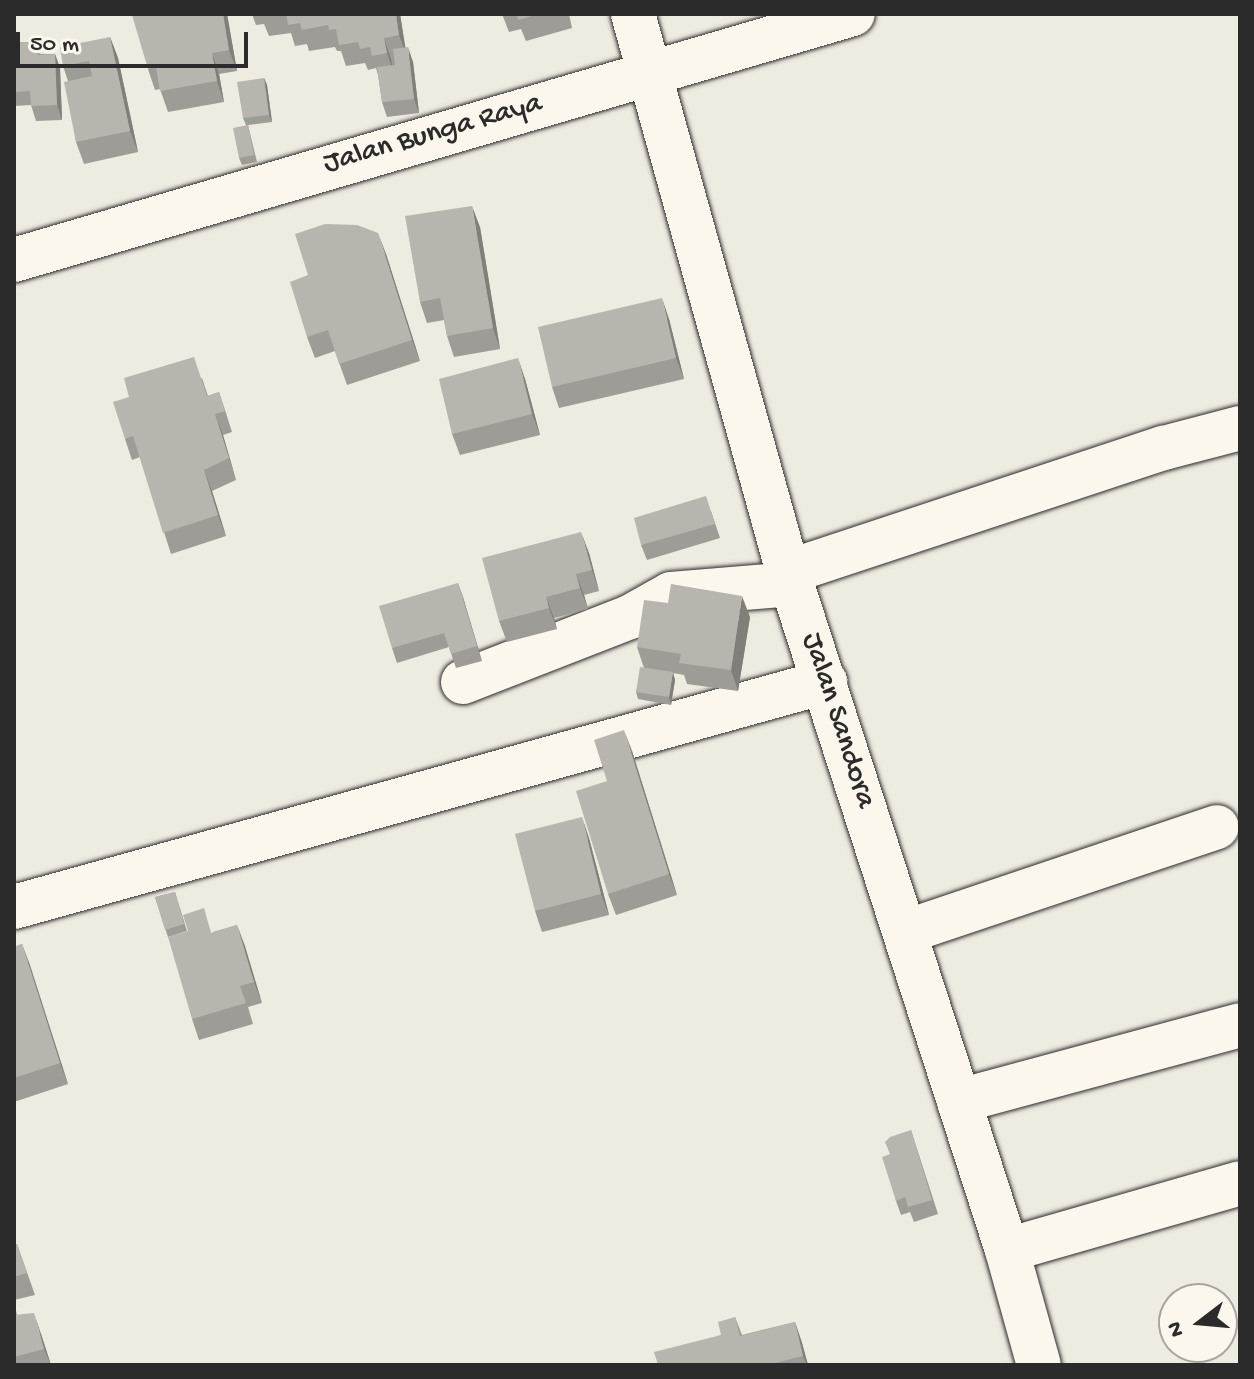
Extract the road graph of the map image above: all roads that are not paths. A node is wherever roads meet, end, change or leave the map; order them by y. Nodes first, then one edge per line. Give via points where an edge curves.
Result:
1 (633, 14) edge
2 (853, 14) edge
3 (650, 72) junction
4 (14, 260) edge
5 (1240, 428) edge
6 (791, 578) junction
7 (463, 682) dead end
8 (825, 682) junction
9 (1217, 827) dead end
10 (14, 907) edge
11 (905, 932) junction
12 (1240, 1025) edge
13 (959, 1101) junction
14 (1240, 1183) edge
15 (1007, 1250) junction
16 (1039, 1365) edge

1 - 3 street, Jalan Sandora
2 - 3 street, Jalan Bunga Raya
3 - 4 street, Jalan Bunga Raya
3 - 6 street, Jalan Sandora
5 - 6 street via 1164,448
6 - 7 street via 671,594 630,617
6 - 8 street, Jalan Sandora
8 - 10 street
8 - 11 street, Jalan Sandora
9 - 11 street
11 - 13 street, Jalan Sandora
12 - 13 street
13 - 15 street, Jalan Sandora
14 - 15 street
15 - 16 street, Jalan Sandora

